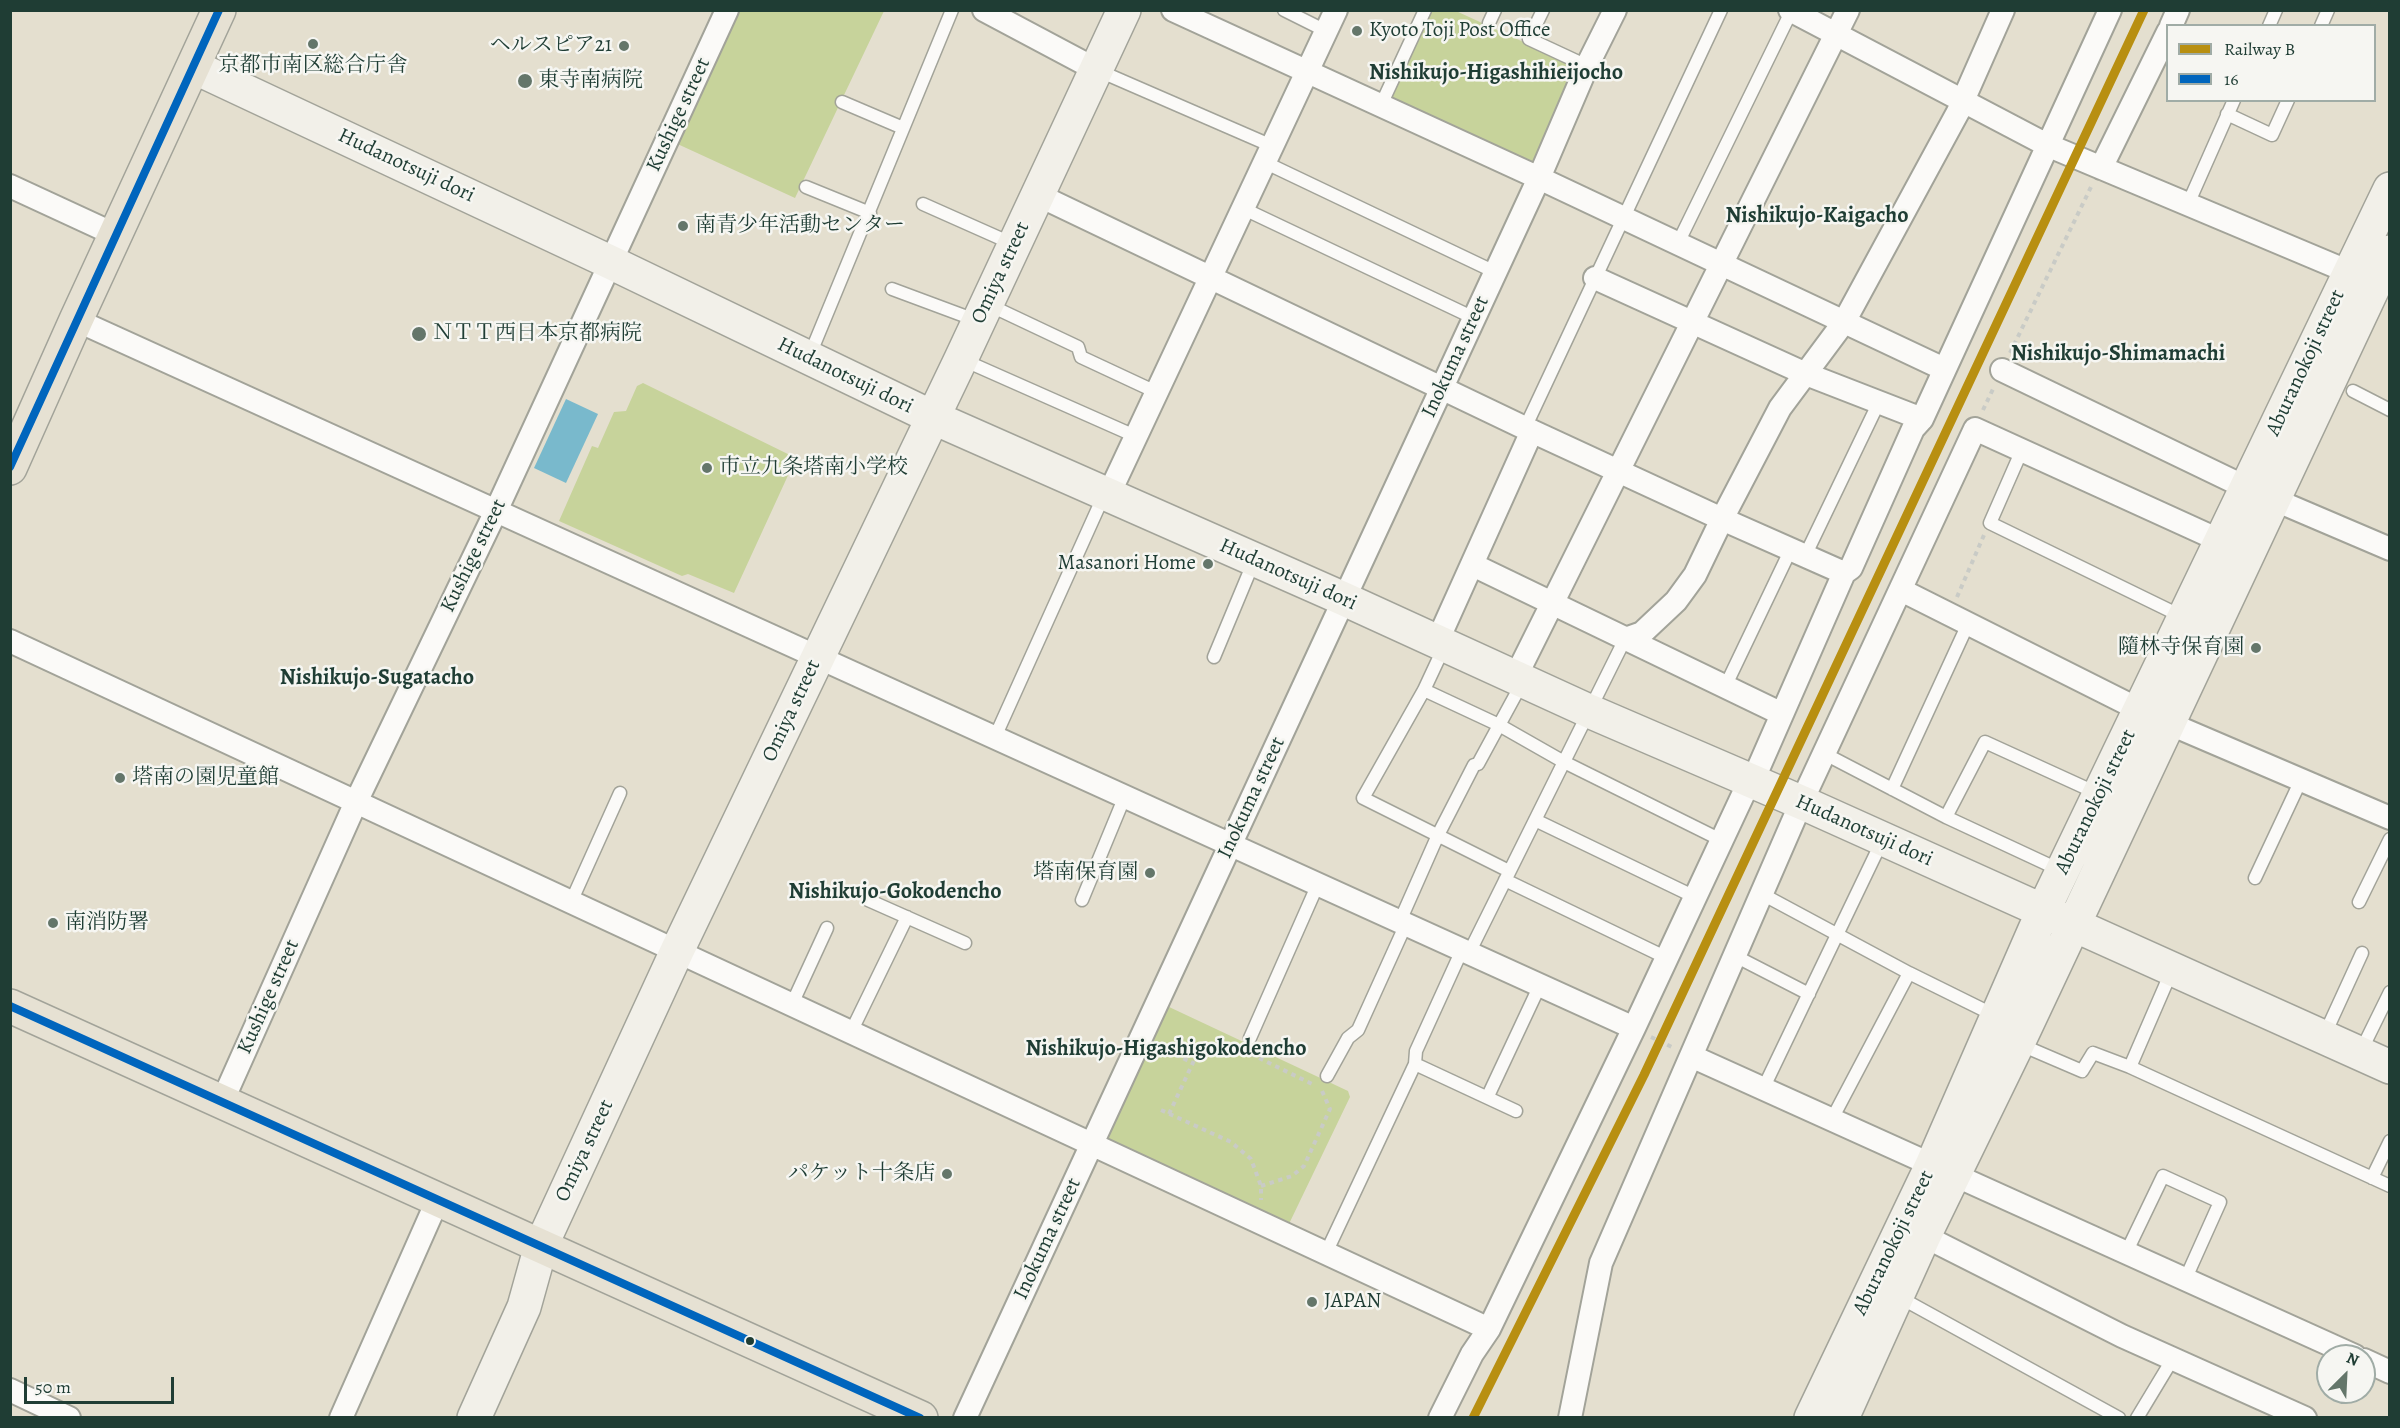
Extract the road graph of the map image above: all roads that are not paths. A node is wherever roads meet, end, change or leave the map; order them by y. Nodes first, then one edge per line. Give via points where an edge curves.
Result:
1 (727, 10) edge
2 (952, 10) edge
3 (984, 10) edge
4 (1124, 10) edge
5 (1173, 10) edge
6 (1284, 10) edge
7 (1425, 10) edge
8 (1495, 10) edge
9 (1543, 10) edge
10 (1615, 10) edge
11 (1721, 10) edge
12 (1848, 10) edge
13 (2003, 10) edge
14 (2110, 10) edge
15 (2178, 10) edge
16 (2276, 10) edge
17 (2328, 10) edge
18 (1791, 11) edge
19 (211, 13) edge
20 (1331, 21) edge
21 (1489, 23) dead end
22 (2172, 24) edge
23 (2270, 24) edge
24 (2322, 24) edge
25 (1836, 35) junction
26 (2166, 36) edge
27 (1587, 66) junction
28 (195, 67) junction
29 (1095, 69) junction
30 (1307, 72) junction
31 (1961, 101) junction
32 (842, 102) dead end
33 (2233, 102) edge
34 (2287, 102) edge
35 (1381, 105) junction
36 (2227, 114) junction
37 (903, 128) junction
38 (2047, 145) junction
39 (1268, 154) junction
40 (2101, 168) junction
41 (1539, 178) junction
42 (10, 186) edge
43 (806, 187) dead end
44 (2390, 189) edge
45 (1038, 195) junction
46 (923, 204) dead end
47 (2188, 204) junction
48 (1242, 208) junction
49 (870, 213) junction
50 (1623, 217) junction
51 (116, 235) junction
52 (1678, 243) junction
53 (1015, 245) junction
54 (2390, 252) edge
55 (612, 263) junction
56 (1723, 265) junction
57 (1495, 273) junction
58 (1210, 277) junction
59 (1595, 278) junction
60 (2372, 282) edge
61 (892, 289) dead end
62 (982, 313) junction
63 (1474, 318) junction
64 (76, 320) junction
65 (1844, 322) junction
66 (1694, 323) junction
67 (809, 358) junction
68 (961, 359) junction
69 (1944, 369) junction
70 (2002, 370) road end
71 (1806, 374) junction
72 (1442, 388) junction
73 (2353, 391) dead end
74 (1156, 392) junction
75 (1879, 402) junction
76 (2390, 410) edge
77 (932, 417) junction
78 (1922, 418) junction
79 (1529, 430) junction
80 (18, 431) edge
81 (1136, 436) junction
82 (2022, 450) junction
83 (10, 468) edge
84 (1619, 472) junction
85 (2260, 493) junction
86 (1106, 495) junction
87 (496, 511) junction
88 (1722, 519) junction
89 (2221, 541) junction
90 (2387, 542) edge
91 (1798, 553) junction
92 (1255, 560) junction
93 (1473, 565) junction
94 (1844, 573) junction
95 (1901, 590) junction
96 (1344, 599) junction
97 (1553, 603) junction
98 (2184, 618) junction
99 (1958, 619) junction
100 (1625, 639) junction
101 (10, 641) edge
102 (1441, 644) junction
103 (818, 657) junction
104 (1214, 657) dead end
105 (1519, 678) junction
106 (1725, 687) junction
107 (1424, 690) junction
108 (1589, 711) junction
109 (1782, 714) junction
110 (2154, 717) junction
111 (1499, 725) junction
112 (994, 737) junction
113 (1825, 753) junction
114 (1564, 762) junction
115 (2301, 780) junction
116 (1749, 782) junction
117 (1892, 789) junction
118 (620, 793) dead end
119 (2100, 795) junction
120 (1125, 796) junction
121 (356, 802) junction
122 (1802, 803) junction
123 (1946, 817) junction
124 (2390, 818) edge
125 (1535, 819) junction
126 (1438, 835) junction
127 (1883, 839) junction
128 (2390, 839) edge
129 (1721, 840) junction
130 (1231, 844) junction
131 (2063, 871) junction
132 (1507, 875) junction
133 (2255, 878) dead end
134 (1318, 884) junction
135 (1762, 894) junction
136 (1695, 897) junction
137 (868, 900) dead end
138 (1082, 900) dead end
139 (571, 902) junction
140 (2359, 902) dead end
141 (907, 917) junction
142 (2058, 918) junction
143 (1403, 923) junction
144 (827, 928) dead end
145 (1837, 937) junction
146 (965, 942) dead end
147 (677, 951) junction
148 (1465, 951) junction
149 (2362, 953) dead end
150 (1734, 956) junction
151 (1667, 958) junction
152 (2172, 969) junction
153 (1909, 973) junction
154 (1540, 985) junction
155 (2390, 992) edge
156 (1809, 994) junction
157 (792, 1004) junction
158 (10, 1006) edge
159 (1997, 1016) junction
160 (851, 1032) junction
161 (1641, 1032) junction
162 (2324, 1037) junction
163 (1250, 1038) dead end
164 (2018, 1043) junction
165 (2359, 1054) junction
166 (1691, 1056) junction
167 (1415, 1064) junction
168 (2130, 1067) junction
169 (2390, 1067) edge
170 (1327, 1076) dead end
171 (1763, 1089) junction
172 (1488, 1096) junction
173 (222, 1102) junction
174 (1516, 1111) dead end
175 (1832, 1119) junction
176 (2390, 1141) edge
177 (1092, 1144) junction
178 (1943, 1170) junction
179 (2372, 1178) junction
180 (2390, 1186) edge
181 (438, 1199) junction
182 (1924, 1236) junction
183 (541, 1246) junction
184 (1326, 1253) junction
185 (2126, 1254) junction
186 (2186, 1280) junction
187 (1897, 1296) junction
188 (1489, 1329) junction
189 (2328, 1344) edge
190 (2172, 1360) junction
191 (2376, 1366) edge
192 (2390, 1372) edge
193 (10, 1390) edge
194 (31, 1409) edge
195 (69, 1418) edge
196 (341, 1418) edge
197 (474, 1418) edge
198 (921, 1418) edge
199 (965, 1418) edge
200 (1440, 1418) edge
201 (1570, 1418) edge
202 (1811, 1418) edge
203 (1842, 1418) edge
204 (2119, 1418) edge
205 (2137, 1418) edge
206 (2305, 1418) edge

1 - 55 street, Kushige street
2 - 37 lane
3 - 29 street
4 - 29 street, Omiya street
5 - 30 street
6 - 20 lane
7 - 35 lane
8 - 21 lane
9 - 27 lane via 1529,39
10 - 27 street
11 - 50 lane
12 - 25 street
13 - 31 street
14 - 38 street
15 - 22 street
16 - 23 lane
17 - 24 lane
18 - 25 street
18 - 52 lane
19 - 28 main road
20 - 30 street
25 - 31 street
25 - 56 street
26 - 40 street
27 - 41 street
28 - 51 main road
28 - 55 street, Hudanotsuji dori
29 - 39 lane
29 - 45 street, Omiya street
30 - 35 street
30 - 39 street
31 - 38 street
31 - 65 street
32 - 37 lane
33 - 36 lane
34 - 36 lane via 2272,135
35 - 41 street
36 - 47 lane
37 - 49 lane
38 - 40 street
38 - 69 street
39 - 48 street
39 - 57 lane
40 - 47 street
41 - 50 street
41 - 57 street, Inokuma street
42 - 51 street
43 - 49 lane
44 - 60 street, Aburanokoji street
45 - 53 street, Omiya street
45 - 58 street
46 - 53 lane
47 - 60 street
48 - 58 street
48 - 63 lane
49 - 67 lane
50 - 52 street
50 - 59 lane
51 - 64 main road
52 - 56 street
53 - 62 street, Omiya street
54 - 60 street, Aburanokoji street
55 - 67 street, Hudanotsuji dori
55 - 87 street, Kushige street
56 - 65 street
56 - 66 street
57 - 63 street, Inokuma street
58 - 72 street
58 - 74 street
59 - 66 street
59 - 79 lane
60 - 85 street, Aburanokoji street
61 - 62 lane
62 - 68 street, Omiya street
62 - 74 lane via 1078,347 1081,357
63 - 72 street, Inokuma street
64 - 80 main road
64 - 87 street
65 - 69 street
65 - 71 street
66 - 71 street
66 - 84 street
67 - 77 street, Hudanotsuji dori
68 - 77 street, Omiya street
68 - 81 lane
69 - 78 street
70 - 85 street
71 - 75 street
71 - 88 street via 1780,408
72 - 79 street
72 - 96 street, Inokuma street
73 - 76 lane
74 - 81 street
75 - 78 street
75 - 91 lane
77 - 86 street, Hudanotsuji dori
77 - 103 street, Omiya street
78 - 94 street via 1912,429 1851,568
79 - 84 street
79 - 93 street
80 - 83 main road
81 - 86 street
82 - 89 street
82 - 95 street via 1975,429
82 - 98 lane via 1990,523
84 - 88 street
84 - 97 street
85 - 89 street, Aburanokoji street
85 - 90 street
85 - 110 street, Aburanokoji street
86 - 92 street, Hudanotsuji dori
86 - 112 lane
87 - 103 street
87 - 121 street, Kushige street
88 - 91 street
88 - 100 street via 1695,575 1676,601 1641,633
89 - 98 street, Aburanokoji street
91 - 94 street
91 - 106 lane
92 - 96 street, Hudanotsuji dori
92 - 104 lane
93 - 97 street
93 - 102 street
94 - 109 street
95 - 99 street
95 - 113 street
96 - 102 street, Hudanotsuji dori
96 - 130 street, Inokuma street
97 - 100 street
97 - 105 street
98 - 110 street, Aburanokoji street
99 - 110 street
99 - 117 lane
100 - 106 street
100 - 108 lane
101 - 121 street
102 - 105 street, Hudanotsuji dori
102 - 107 lane
103 - 112 street
103 - 147 street, Omiya street
105 - 108 street, Hudanotsuji dori
105 - 111 lane
106 - 109 street
107 - 111 lane
107 - 126 lane via 1363,798
108 - 114 lane
108 - 116 street, Hudanotsuji dori
109 - 116 street
110 - 115 street
110 - 119 street, Aburanokoji street
110 - 142 street, Aburanokoji street
111 - 114 lane
111 - 126 lane
112 - 120 street
113 - 117 lane
113 - 122 street
114 - 125 lane
114 - 129 lane
115 - 124 street
115 - 133 lane
116 - 122 street, Hudanotsuji dori
116 - 129 street
117 - 123 lane
118 - 139 lane
119 - 123 lane via 1985,742
119 - 131 street, Aburanokoji street
120 - 130 street
120 - 138 lane
121 - 139 street
121 - 173 street, Kushige street
122 - 127 street, Hudanotsuji dori
122 - 135 street
123 - 131 lane
125 - 132 lane
125 - 136 lane
126 - 132 lane
126 - 143 lane
127 - 142 street, Hudanotsuji dori
127 - 145 lane
128 - 140 lane
129 - 136 street
130 - 134 street
130 - 177 street, Inokuma street
131 - 142 street, Aburanokoji street
132 - 148 lane
132 - 151 lane
134 - 143 street
134 - 163 lane
135 - 145 lane
135 - 150 street
136 - 151 street
137 - 141 lane
139 - 147 street
141 - 146 lane
141 - 160 lane
142 - 152 street, Hudanotsuji dori
142 - 159 street, Aburanokoji street
142 - 164 street, Aburanokoji street
143 - 148 street
143 - 170 lane via 1358,1030 1348,1038
144 - 157 lane
145 - 153 lane
145 - 156 lane
147 - 157 street
147 - 183 street, Omiya street
148 - 154 street
148 - 167 lane via 1416,1051
149 - 162 lane
150 - 156 lane
150 - 166 street
151 - 161 street
152 - 162 street, Hudanotsuji dori
152 - 168 lane
153 - 159 lane
153 - 175 lane
154 - 161 street
154 - 172 lane
155 - 165 lane
156 - 171 lane
157 - 160 street
158 - 173 main road
159 - 178 street, Aburanokoji street
160 - 177 street
161 - 188 street
162 - 165 street, Hudanotsuji dori
164 - 168 lane via 2082,1071 2093,1053
164 - 178 street, Aburanokoji street
165 - 169 street, Hudanotsuji dori
166 - 171 street
166 - 201 street via 1601,1263
167 - 172 lane
167 - 184 lane
168 - 179 lane
171 - 175 street
172 - 174 lane
173 - 181 main road
175 - 178 street
176 - 179 lane
177 - 184 street
177 - 199 street, Inokuma street
178 - 182 street, Aburanokoji street
178 - 185 street
178 - 202 street, Aburanokoji street
179 - 180 lane
181 - 183 main road
181 - 196 street
182 - 187 street, Aburanokoji street
182 - 190 street
183 - 197 street, Omiya street via 524,1307
183 - 198 main road
184 - 188 street
185 - 186 street
185 - 186 lane via 2163,1176 2220,1202
186 - 189 street
187 - 203 street, Aburanokoji street
187 - 204 lane
188 - 200 street
190 - 205 lane
190 - 206 street
191 - 192 street
193 - 194 street
194 - 195 street

